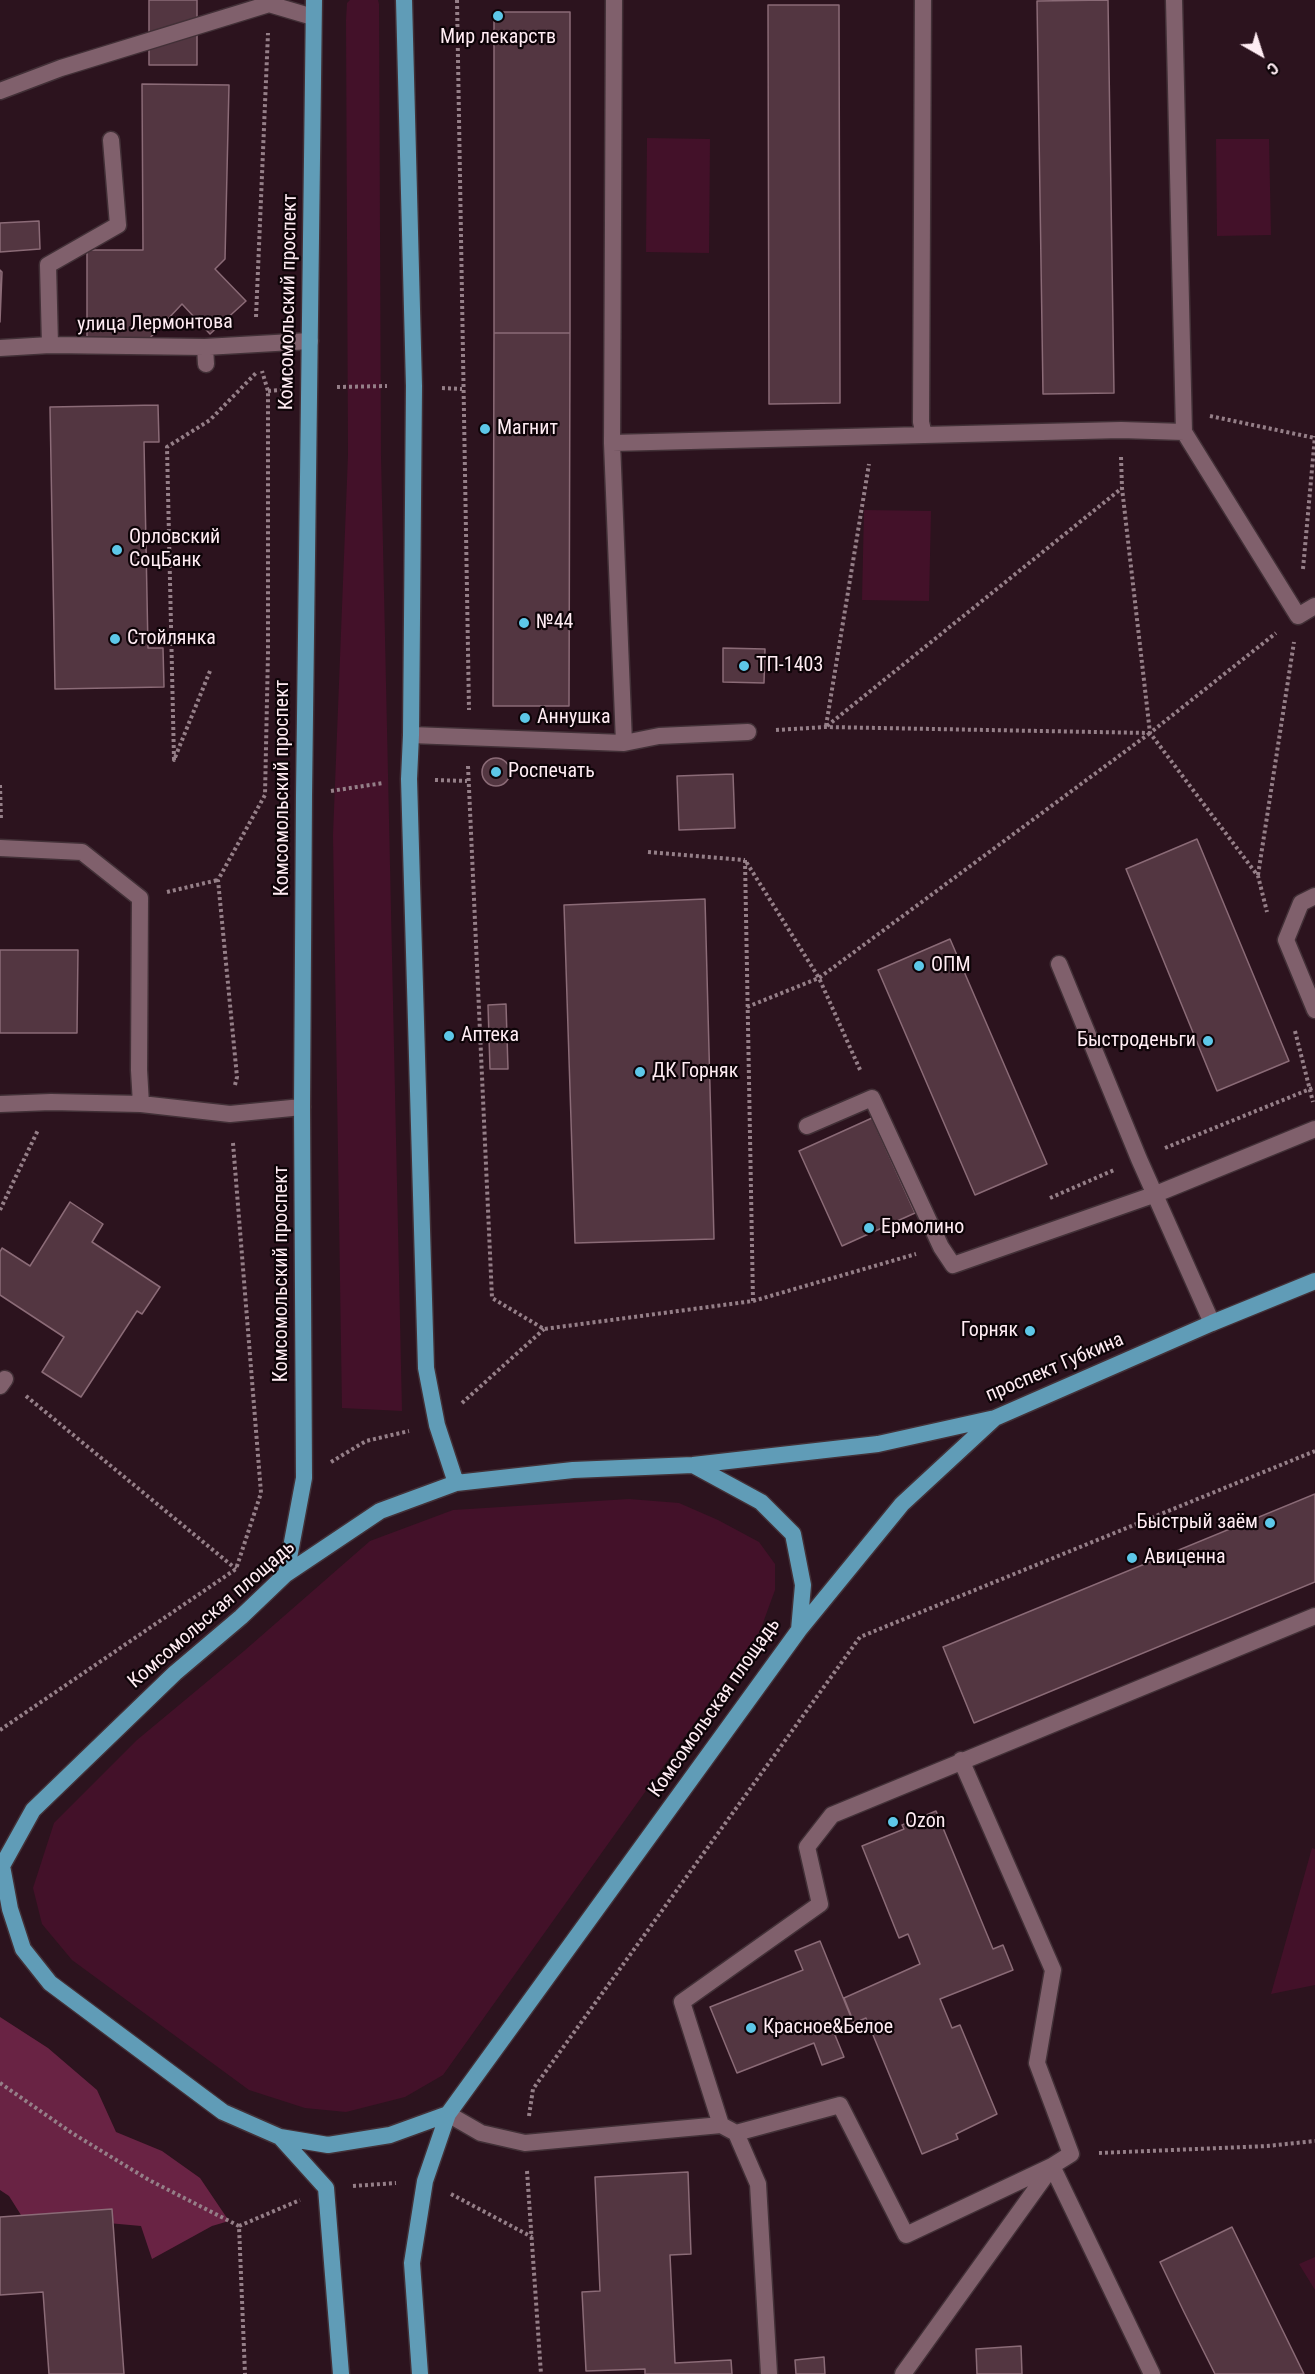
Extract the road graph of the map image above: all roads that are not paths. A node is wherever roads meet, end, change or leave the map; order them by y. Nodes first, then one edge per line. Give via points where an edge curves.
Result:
1 (314, 0) edge
2 (404, 0) edge
3 (614, 0) edge
4 (923, 0) edge
5 (1174, 0) edge
6 (313, 17) junction
7 (0, 91) edge
8 (111, 140) dead end
9 (310, 341) junction
10 (50, 345) junction
11 (0, 348) edge
12 (1184, 432) junction
13 (924, 435) junction
14 (612, 442) junction
15 (1315, 606) edge
16 (748, 732) road end
17 (411, 735) junction
18 (624, 743) junction
19 (1, 848) edge
20 (1315, 897) edge
21 (1059, 964) dead end
22 (1315, 1010) edge
23 (0, 1104) edge
24 (141, 1104) junction
25 (302, 1107) junction
26 (807, 1126) dead end
27 (1315, 1129) edge
28 (1156, 1194) junction
29 (1315, 1281) edge
30 (1212, 1323) junction
31 (995, 1418) junction
32 (693, 1465) junction
33 (456, 1483) junction
34 (286, 1574) junction
35 (1315, 1616) edge
36 (799, 1630) junction
37 (962, 1760) junction
38 (1, 1866) edge
39 (448, 2114) junction
40 (720, 2125) junction
41 (736, 2133) junction
42 (280, 2137) junction
43 (1052, 2166) junction
44 (341, 2374) edge
45 (420, 2374) edge
46 (769, 2374) edge
47 (903, 2374) edge
48 (1152, 2374) edge

1 - 6 main road, Комсомольский проспект
2 - 17 main road via 414,386
3 - 14 lane
4 - 13 lane
5 - 12 lane
6 - 7 lane via 269,4 60,68
6 - 9 main road, Комсомольский проспект
8 - 10 lane via 118,225 48,265
9 - 10 lane, улица Лермонтова via 254,343 206,356
9 - 25 main road, Комсомольский проспект
10 - 11 lane, улица Лермонтова
12 - 13 lane
12 - 15 lane via 1298,615
13 - 14 lane
14 - 18 lane
16 - 18 lane via 659,736
17 - 18 lane
17 - 33 main road via 409,779 426,1368 437,1425
19 - 24 lane via 82,852 140,898
20 - 22 lane via 1301,903 1286,940
21 - 28 lane
23 - 24 lane
24 - 25 lane via 230,1114
25 - 34 main road, Комсомольский проспект via 304,1478
26 - 28 lane via 872,1098 953,1265
27 - 28 lane
28 - 30 lane
29 - 30 main road, проспект Губкина
30 - 31 main road, проспект Губкина
31 - 32 main road, проспект Губкина via 878,1444
31 - 36 main road via 902,1504
32 - 33 main road, Комсомольская площадь via 573,1470
32 - 36 main road, Комсомольская площадь via 761,1502 793,1534 803,1585
33 - 34 main road, Комсомольская площадь via 380,1511
34 - 38 main road, Комсомольская площадь via 175,1673 33,1810
35 - 37 lane
36 - 39 main road, Комсомольская площадь
37 - 40 lane via 832,1815 807,1847 820,1904 682,2002
37 - 43 lane via 1053,1970 1037,2064 1071,2154
38 - 42 main road, Комсомольская площадь via 23,1949 50,1983 223,2112
39 - 40 lane via 481,2133 525,2143
39 - 42 main road, Комсомольская площадь via 390,2135 328,2145
39 - 45 main road via 425,2181 412,2263
40 - 41 lane
41 - 43 lane via 840,2105 906,2235
41 - 46 lane via 758,2184
42 - 44 main road via 326,2188
43 - 47 lane
43 - 48 lane

